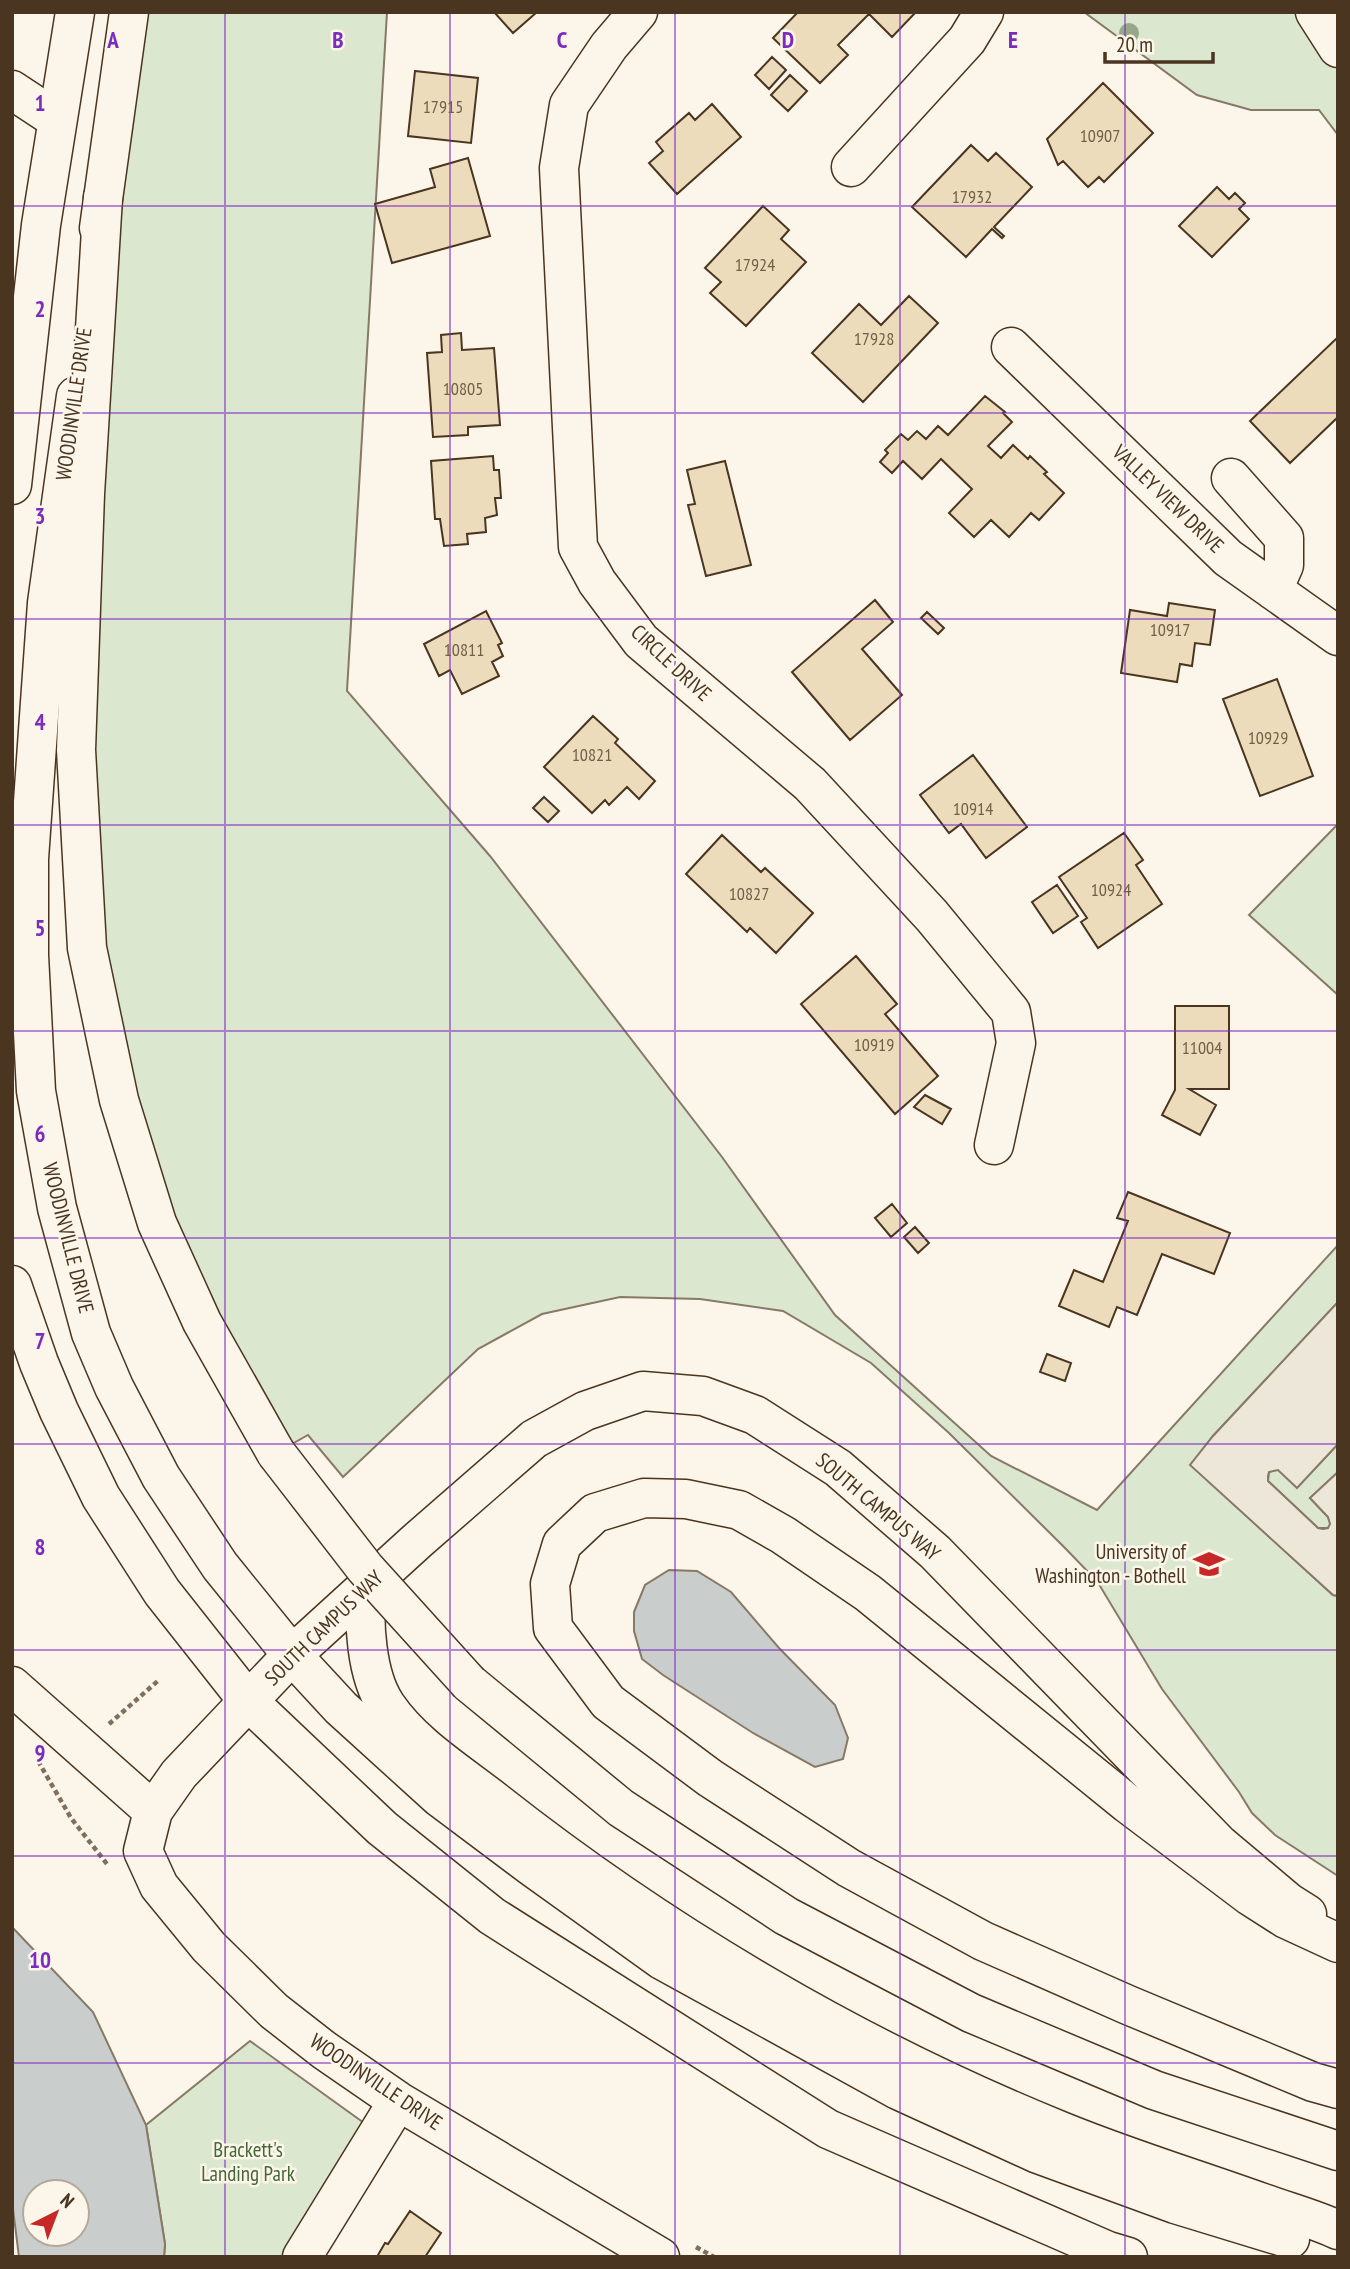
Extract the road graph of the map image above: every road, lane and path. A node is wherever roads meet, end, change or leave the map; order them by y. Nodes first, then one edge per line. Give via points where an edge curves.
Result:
1 (75, 12) edge
2 (130, 12) edge
3 (638, 12) edge
4 (984, 12) edge
5 (1315, 12) edge
6 (1338, 48) edge
7 (12, 90) edge
8 (56, 119) junction
9 (850, 167) dead end
10 (103, 197) junction
11 (1011, 347) dead end
12 (1231, 478) dead end
13 (12, 485) edge
14 (1273, 590) junction
15 (1338, 636) edge
16 (994, 1145) dead end
17 (12, 1285) edge
18 (368, 1586) junction
19 (292, 1655) junction
20 (12, 1686) edge
21 (248, 1702) junction
22 (153, 1811) junction
23 (143, 1851) joint
24 (1338, 1933) edge
25 (1338, 1943) edge
26 (1338, 2089) edge
27 (398, 2101) junction
28 (1338, 2151) edge
29 (1338, 2231) edge
30 (1338, 2253) edge
31 (302, 2257) edge
32 (660, 2257) edge
33 (1128, 2257) edge

1 - 8 main road
2 - 10 main road, WOODINVILLE DRIVE
3 - 16 main road, CIRCLE DRIVE via 569,105 559,168 578,547 597,582 641,641 810,784 932,916 1011,1012 1016,1043
4 - 9 main road via 967,40
5 - 6 main road
7 - 8 main road
8 - 13 main road
10 - 19 main road, WOODINVILLE DRIVE via 47,603 29,859 36,1091 57,1208 92,1333 114,1387 161,1477 220,1566
10 - 28 main road, bridge via 76,750 87,948 119,1100 157,1223 202,1322 276,1453 365,1568 469,1683 621,1808 786,1916 971,2013 1154,2090
11 - 14 main road, VALLEY VIEW DRIVE via 1228,558
12 - 14 main road via 1283,538 1284,565
14 - 15 main road, VALLEY VIEW DRIVE
17 - 21 main road via 59,1411 101,1497 162,1592
18 - 19 main road, SOUTH CAMPUS WAY
18 - 24 main road, SOUTH CAMPUS WAY via 534,1439 585,1410 643,1391 704,1396 755,1415 838,1468 935,1552 1219,1844 1288,1902
18 - 29 main road via 365,1610 373,1679 386,1704 414,1738 546,1842 621,1894 750,1976 971,2093 1063,2132
19 - 21 main road, SOUTH CAMPUS WAY
19 - 30 main road, WOODINVILLE DRIVE via 341,1708 439,1797 663,1960 898,2090 1038,2154 1175,2204
20 - 22 main road
21 - 22 main road, SOUTH CAMPUS WAY via 179,1774
21 - 33 main road via 382,1828 492,1916 828,2129
22 - 23 main road, SOUTH CAMPUS WAY
23 - 27 main road, WOODINVILLE DRIVE via 159,1886 209,1947 274,2011
25 - 26 main road via 1250,1896 868,1594 739,1510 686,1499 644,1498 595,1513 562,1544 550,1584 553,1628 608,1702 710,1778 849,1868 983,1941
27 - 31 main road
27 - 32 main road, WOODINVILLE DRIVE

